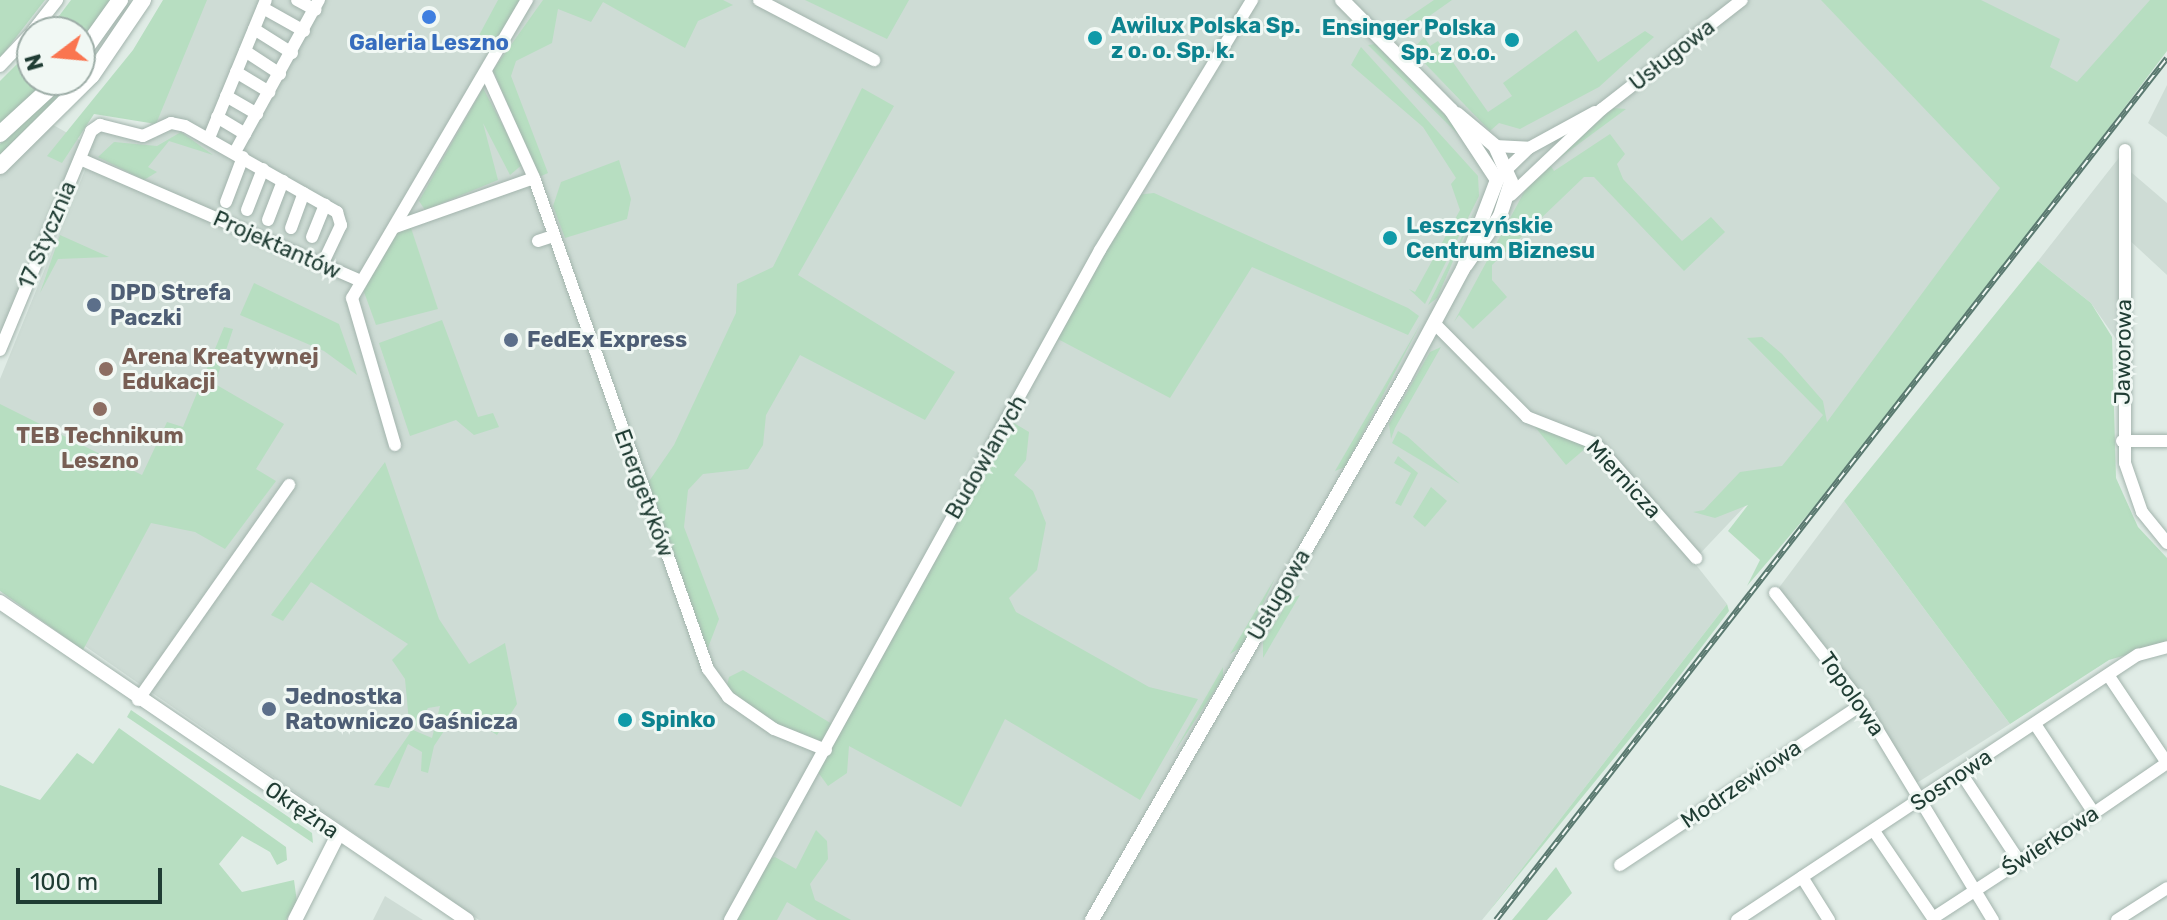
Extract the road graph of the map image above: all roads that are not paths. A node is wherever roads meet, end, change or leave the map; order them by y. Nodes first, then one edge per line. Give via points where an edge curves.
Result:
1 (57, 0) edge
2 (120, 0) edge
3 (143, 0) edge
4 (297, 0) edge
5 (527, 0) edge
6 (759, 0) edge
7 (1252, 0) edge
8 (1342, 0) edge
9 (1742, 0) edge
10 (264, 4) edge
11 (318, 5) edge
12 (44, 16) edge
13 (254, 29) junction
14 (304, 31) junction
15 (96, 34) edge
16 (16, 49) edge
17 (245, 51) junction
18 (292, 53) junction
19 (874, 60) dead end
20 (0, 66) edge
21 (236, 72) junction
22 (486, 72) junction
23 (280, 74) junction
24 (269, 92) junction
25 (42, 96) edge
26 (226, 96) junction
27 (1602, 109) junction
28 (1451, 110) junction
29 (257, 114) junction
30 (217, 117) junction
31 (0, 134) edge
32 (245, 134) junction
33 (209, 138) junction
34 (1495, 146) junction
35 (1529, 148) junction
36 (2125, 150) dead end
37 (239, 154) junction
38 (80, 159) junction
39 (1493, 164) junction
40 (1536, 165) junction
41 (0, 166) edge
42 (1509, 167) junction
43 (263, 169) junction
44 (534, 178) junction
45 (1497, 180) junction
46 (283, 181) junction
47 (304, 193) junction
48 (1511, 195) junction
49 (226, 202) dead end
50 (325, 205) junction
51 (247, 210) dead end
52 (268, 220) dead end
53 (395, 227) junction
54 (291, 228) dead end
55 (553, 236) junction
56 (312, 237) dead end
57 (538, 241) dead end
58 (322, 265) junction
59 (1463, 269) junction
60 (360, 281) junction
61 (1434, 323) junction
62 (0, 350) edge
63 (2122, 441) junction
64 (2167, 441) edge
65 (395, 445) dead end
66 (289, 485) dead end
67 (2167, 543) edge
68 (1696, 558) dead end
69 (1775, 593) dead end
70 (0, 602) edge
71 (2167, 647) edge
72 (2108, 675) junction
73 (138, 700) junction
74 (1862, 704) junction
75 (2035, 724) junction
76 (826, 750) junction
77 (2167, 763) edge
78 (1961, 773) junction
79 (1920, 800) junction
80 (2094, 813) junction
81 (1874, 831) junction
82 (338, 835) junction
83 (2019, 861) junction
84 (1620, 865) dead end
85 (1802, 877) junction
86 (2167, 888) edge
87 (1975, 891) junction
88 (295, 920) edge
89 (467, 920) edge
90 (730, 920) edge
91 (1092, 920) edge
92 (1737, 920) edge
93 (1829, 920) edge
94 (1993, 920) edge
95 (2117, 920) edge

1 - 12 street
2 - 15 main road
3 - 41 main road via 92,75
4 - 11 street
5 - 22 street
6 - 19 street
7 - 76 street, Budowlanych via 1100,250
8 - 28 street
9 - 27 street, Usługowa
10 - 13 street
10 - 14 street
11 - 14 street
13 - 17 street
13 - 18 street
14 - 18 street
16 - 20 street
17 - 21 street
17 - 23 street
18 - 23 street
21 - 24 street
21 - 26 street
22 - 44 street, Energetyków
22 - 53 street
23 - 24 street
24 - 29 street
25 - 31 main road
26 - 29 street
26 - 30 street
27 - 35 street, Usługowa
27 - 40 street, Usługowa
28 - 34 street
28 - 39 street
29 - 32 street
30 - 32 street
30 - 33 street
32 - 37 street
33 - 37 street
33 - 38 street, 17 Stycznia via 176,123 148,136 100,125
34 - 35 street
34 - 42 street
35 - 42 street, Usługowa
36 - 63 street, Jaworowa
37 - 43 street
37 - 49 street
38 - 58 street, Projektantów
38 - 62 street, 17 Stycznia
39 - 42 street
39 - 45 street
40 - 42 street
40 - 48 street, Usługowa
42 - 45 street, Usługowa
42 - 48 street
43 - 46 street
43 - 51 street
44 - 53 street via 507,194
44 - 55 street, Energetyków
45 - 59 street, Usługowa
46 - 47 street
46 - 52 street
47 - 50 street
47 - 54 street
48 - 59 street, Usługowa
50 - 56 street
50 - 58 street via 341,223
53 - 60 street
55 - 57 street
55 - 76 street, Energetyków via 708,669 751,713
58 - 60 street, Projektantów
59 - 61 street, Usługowa
60 - 65 street, Projektantów via 354,321
61 - 68 street, Miernicza via 1527,417 1596,444
61 - 91 street, Usługowa
63 - 64 street
63 - 67 street, Jaworowa via 2135,497
66 - 73 street
69 - 74 street, Topolowa
70 - 73 street, Okrężna
71 - 72 street, Sosnowa
72 - 75 street, Sosnowa
72 - 77 street
73 - 82 street, Okrężna
74 - 79 street, Topolowa
74 - 84 street, Modrzewiowa
75 - 78 street, Sosnowa
75 - 80 street
76 - 90 street, Budowlanych
77 - 80 street, Świerkowa
78 - 79 street, Sosnowa
78 - 83 street
79 - 81 street, Sosnowa
79 - 87 street, Topolowa
80 - 83 street, Świerkowa
81 - 85 street, Sosnowa
81 - 87 street, Świerkowa via 1933,918
82 - 88 street
82 - 89 street, Okrężna
83 - 87 street, Świerkowa
85 - 92 street, Sosnowa
85 - 93 street
86 - 95 street
87 - 94 street, Topolowa

